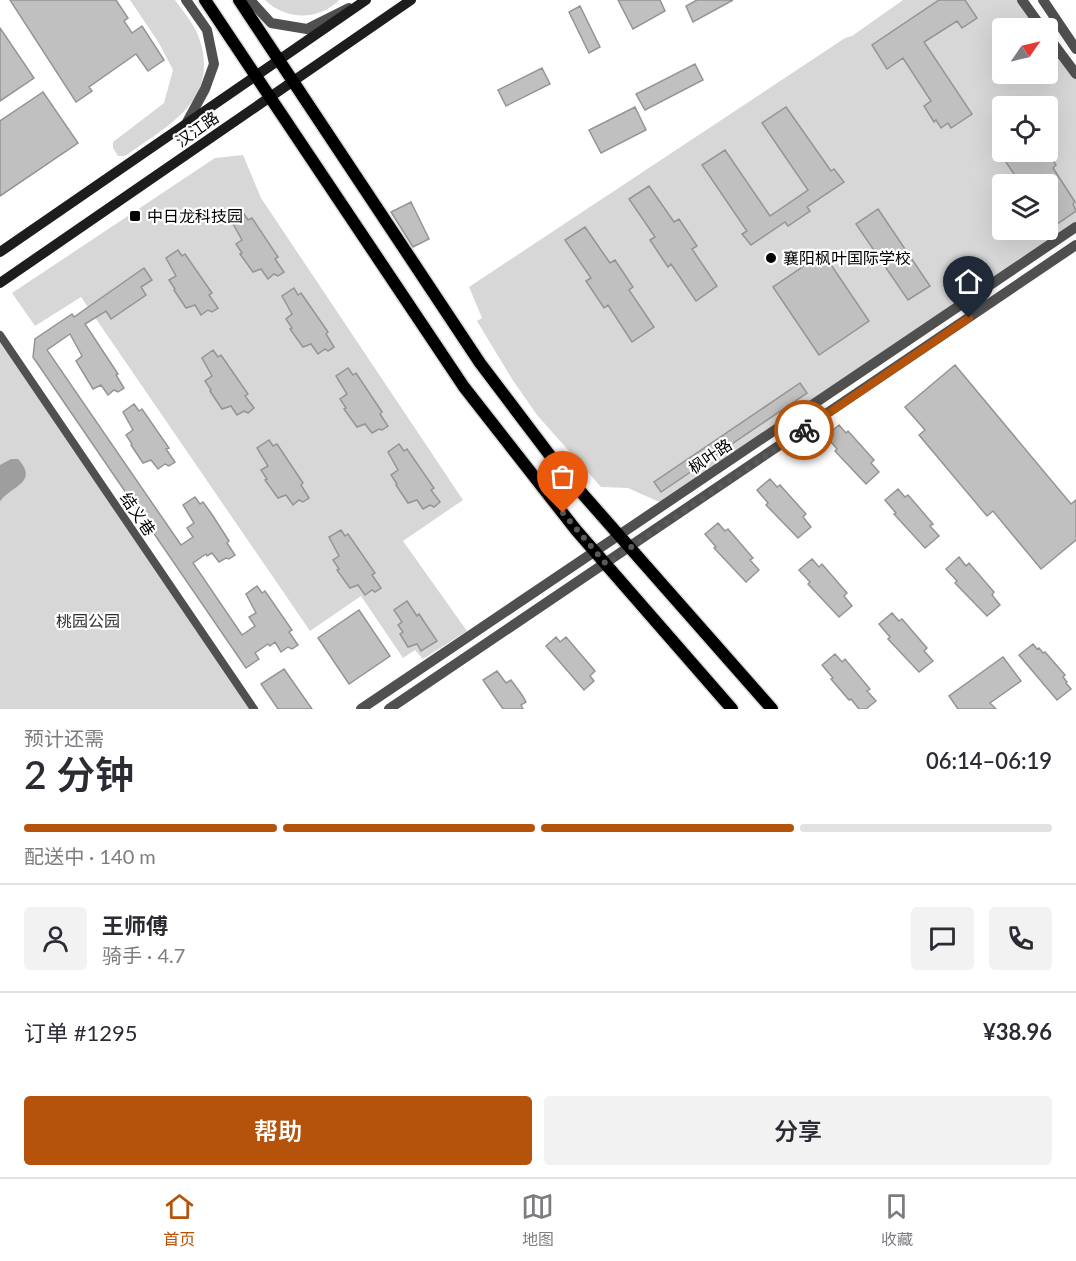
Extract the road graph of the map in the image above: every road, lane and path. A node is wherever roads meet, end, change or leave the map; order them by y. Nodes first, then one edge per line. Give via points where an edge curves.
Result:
1 (186, 0) edge
2 (205, 0) edge
3 (239, 0) edge
4 (250, 0) edge
5 (255, 0) edge
6 (365, 0) edge
7 (411, 0) edge
8 (1022, 0) edge
9 (1043, 0) edge
10 (1035, 18) edge
11 (271, 22) junction
12 (1076, 49) edge
13 (1058, 50) edge
14 (279, 59) junction
15 (1076, 74) edge
16 (257, 75) junction
17 (293, 81) junction
18 (270, 98) junction
19 (186, 124) junction
20 (1076, 227) edge
21 (1076, 245) edge
22 (0, 252) edge
23 (0, 283) edge
24 (0, 335) edge
25 (620, 534) junction
26 (631, 547) junction
27 (595, 551) junction
28 (606, 564) junction
29 (254, 709) edge
30 (361, 709) edge
31 (389, 709) edge
32 (732, 709) edge
33 (772, 709) edge

1 - 19 street via 207,30 214,64
2 - 16 main road
3 - 14 main road
4 - 11 street
5 - 11 street
6 - 11 street via 307,29
6 - 14 main road, 汉江路
7 - 17 main road, 汉江路
8 - 10 street
9 - 12 street
13 - 15 street
14 - 16 main road, 汉江路
14 - 17 main road
16 - 18 main road
16 - 19 main road, 汉江路
17 - 18 main road, 汉江路
17 - 25 main road via 480,363 558,466
18 - 23 main road, 汉江路
18 - 27 main road via 464,387
19 - 22 main road, 汉江路
20 - 25 street, 枫叶路
21 - 26 street, 枫叶路
24 - 29 street, 结义巷
25 - 26 main road
25 - 27 street, 枫叶路
26 - 28 street, 枫叶路
26 - 33 main road
27 - 28 main road
27 - 30 street, 枫叶路
28 - 31 street, 枫叶路
28 - 32 main road

